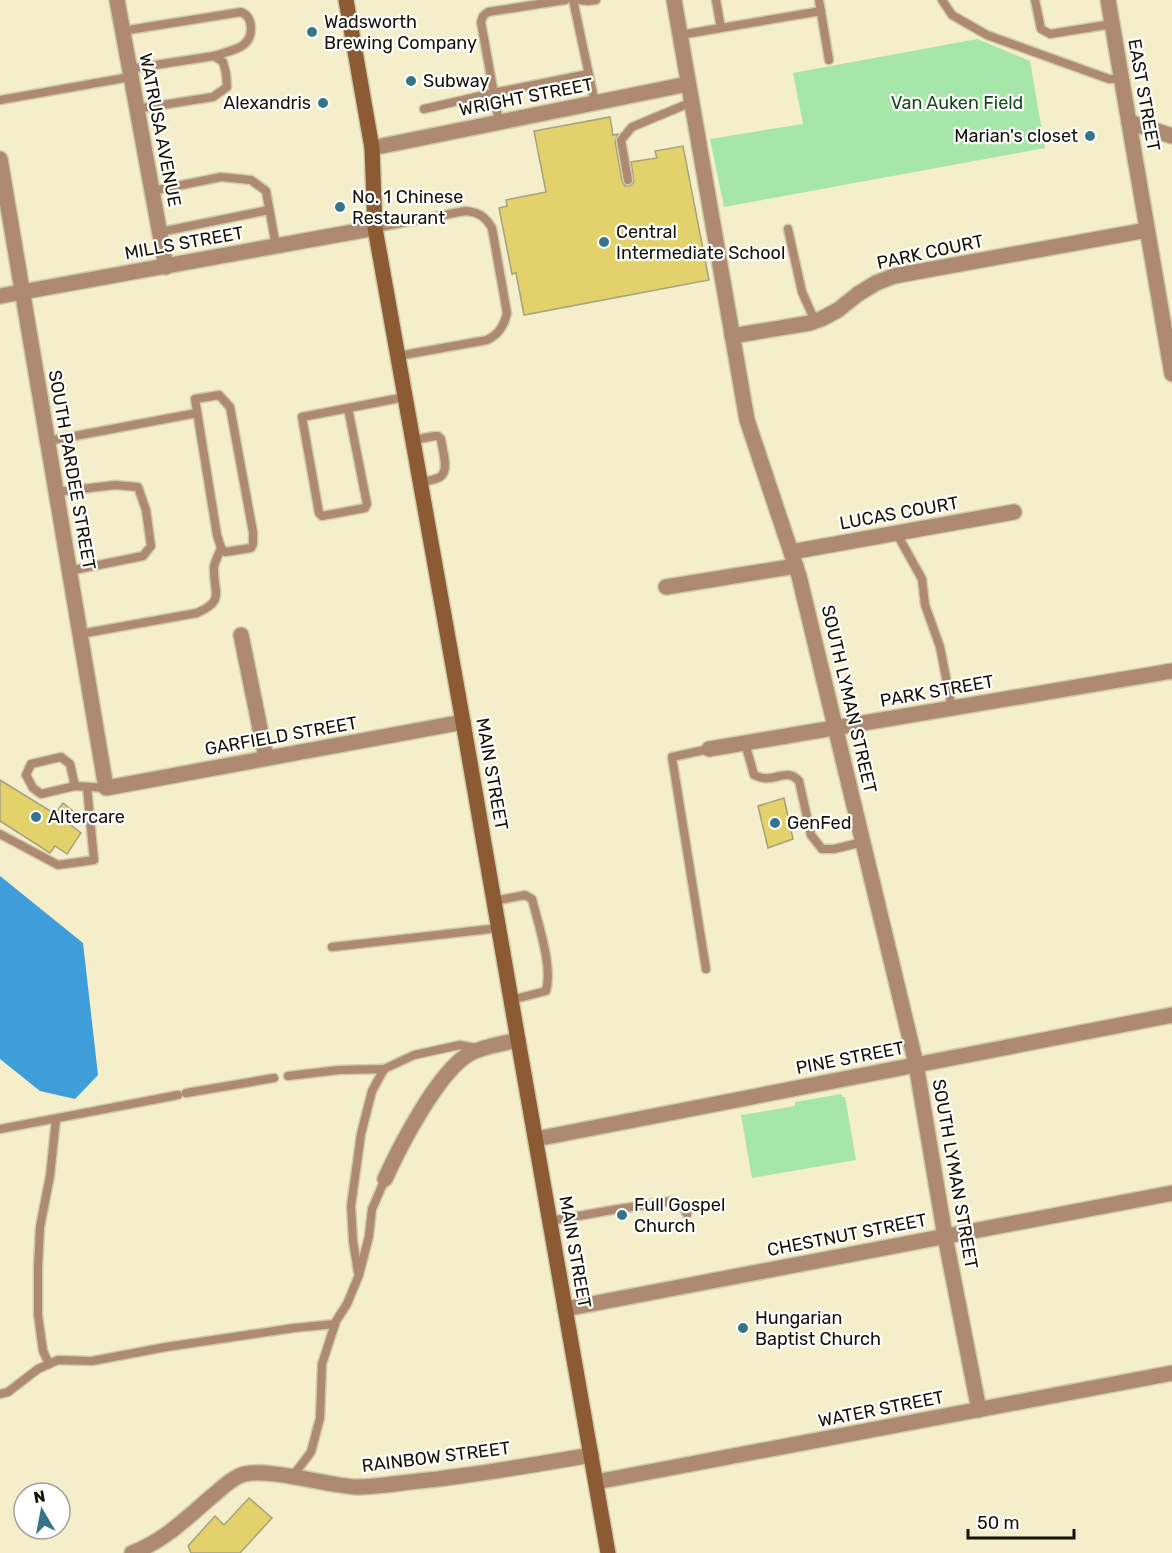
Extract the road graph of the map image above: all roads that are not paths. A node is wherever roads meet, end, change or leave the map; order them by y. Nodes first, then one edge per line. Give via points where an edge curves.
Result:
1 (117, 0) edge
2 (346, 0) edge
3 (565, 0) edge
4 (573, 0) edge
5 (580, 0) edge
6 (596, 0) edge
7 (674, 0) edge
8 (716, 0) edge
9 (819, 0) edge
10 (942, 0) edge
11 (1035, 0) edge
12 (1108, 0) edge
13 (821, 11) junction
14 (1112, 24) junction
15 (721, 28) junction
16 (122, 31) junction
17 (680, 35) junction
18 (214, 56) junction
19 (829, 60) dead end
20 (130, 73) junction
21 (588, 74) junction
22 (1122, 79) junction
23 (688, 84) junction
24 (493, 93) junction
25 (0, 100) edge
26 (692, 102) junction
27 (595, 103) junction
28 (136, 109) junction
29 (424, 109) dead end
30 (499, 122) junction
31 (1129, 122) junction
32 (1172, 136) edge
33 (372, 148) junction
34 (0, 159) edge
35 (627, 180) dead end
36 (152, 191) junction
37 (269, 210) junction
38 (375, 228) junction
39 (788, 229) dead end
40 (1147, 230) junction
41 (160, 232) junction
42 (276, 246) junction
43 (166, 267) junction
44 (23, 292) junction
45 (0, 296) edge
46 (815, 321) junction
47 (732, 336) junction
48 (398, 356) junction
49 (1172, 374) edge
50 (405, 397) junction
51 (348, 408) junction
52 (197, 413) junction
53 (413, 440) junction
54 (48, 441) junction
55 (421, 482) junction
56 (56, 492) junction
57 (1014, 512) dead end
58 (897, 534) junction
59 (221, 548) junction
60 (793, 559) junction
61 (69, 571) junction
62 (666, 587) dead end
63 (80, 634) junction
64 (241, 634) dead end
65 (1172, 671) edge
66 (952, 708) junction
67 (463, 722) junction
68 (835, 728) junction
69 (745, 743) junction
70 (709, 749) joint
71 (266, 758) junction
72 (75, 786) junction
73 (87, 787) junction
74 (106, 788) junction
75 (0, 834) edge
76 (862, 842) junction
77 (494, 901) junction
78 (499, 928) junction
79 (332, 947) dead end
80 (706, 969) dead end
81 (511, 1000) junction
82 (1172, 1014) edge
83 (518, 1040) junction
84 (480, 1049) junction
85 (916, 1065) junction
86 (384, 1069) junction
87 (288, 1076) dead end
88 (274, 1078) dead end
89 (56, 1119) junction
90 (0, 1128) edge
91 (536, 1139) junction
92 (385, 1179) joint
93 (1172, 1193) edge
94 (687, 1214) dead end
95 (550, 1221) junction
96 (945, 1236) junction
97 (359, 1275) junction
98 (566, 1309) junction
99 (335, 1324) junction
100 (49, 1364) junction
101 (1172, 1373) edge
102 (0, 1394) edge
103 (979, 1410) junction
104 (591, 1455) junction
105 (291, 1477) junction
106 (596, 1482) junction
107 (132, 1553) edge
108 (608, 1553) edge

1 - 16 street, WATRUSA AVENUE
2 - 33 main road, MAIN STREET
3 - 24 lane via 483,16
4 - 21 lane
5 - 6 lane
7 - 17 street, SOUTH LYMAN STREET
8 - 15 lane
9 - 13 lane
10 - 22 lane via 952,15 987,35 1109,79
11 - 14 lane via 1041,29 1050,34
12 - 14 street, EAST STREET
13 - 15 lane
13 - 19 lane
14 - 22 street, EAST STREET
15 - 17 lane
16 - 18 lane via 241,12 247,15 251,33 247,43
16 - 20 street, WATRUSA AVENUE
17 - 23 street, SOUTH LYMAN STREET
18 - 20 lane
18 - 28 lane via 223,62 227,87 213,97
20 - 25 lane
20 - 28 street, WATRUSA AVENUE
21 - 24 lane
21 - 27 lane
22 - 31 street, EAST STREET
23 - 26 street, SOUTH LYMAN STREET
23 - 27 street, WRIGHT STREET
24 - 29 lane
24 - 30 lane
26 - 35 lane via 632,126 621,140
26 - 47 street, SOUTH LYMAN STREET
27 - 30 street, WRIGHT STREET
28 - 36 street, WATRUSA AVENUE
30 - 33 street, WRIGHT STREET
31 - 32 street
31 - 40 street, EAST STREET
33 - 38 main road, MAIN STREET
34 - 44 street, SOUTH PARDEE STREET
36 - 37 lane via 221,177 251,180 266,191
36 - 41 street, WATRUSA AVENUE
37 - 41 lane
37 - 42 lane
38 - 42 street, MILLS STREET
38 - 48 main road, MAIN STREET
38 - 48 lane via 465,211 477,212 492,228 507,313 500,330 487,340
39 - 46 lane via 802,292
40 - 46 street, PARK COURT via 894,276
40 - 49 street, EAST STREET
41 - 43 street, WATRUSA AVENUE
42 - 43 street, MILLS STREET
43 - 44 street, MILLS STREET
44 - 45 street, MILLS STREET
44 - 54 street, SOUTH PARDEE STREET
46 - 47 street, PARK COURT
47 - 60 street, SOUTH LYMAN STREET via 747,420
48 - 50 main road, MAIN STREET
50 - 51 lane
50 - 53 main road, MAIN STREET
51 - 51 lane via 302,417 322,516 367,504
52 - 54 lane
52 - 59 lane
52 - 59 lane via 195,399 219,395 230,407 252,526 251,548 225,552
53 - 55 main road, MAIN STREET
53 - 55 lane via 435,436 441,439 443,475
54 - 56 street, SOUTH PARDEE STREET
55 - 67 main road, MAIN STREET
56 - 61 street, SOUTH PARDEE STREET
56 - 61 lane via 115,485 138,487 146,510 151,546 143,556
57 - 58 street, LUCAS COURT
58 - 60 street, LUCAS COURT
58 - 66 lane via 922,579
59 - 63 lane via 214,565 217,596 210,607 197,613
60 - 62 street, LUCAS COURT
60 - 68 street, SOUTH LYMAN STREET
61 - 63 street, SOUTH PARDEE STREET
63 - 74 street, SOUTH PARDEE STREET
64 - 71 street
65 - 66 street, PARK STREET
66 - 68 street, PARK STREET
67 - 71 street, GARFIELD STREET
67 - 77 main road, MAIN STREET
68 - 69 street, PARK STREET
68 - 76 street, SOUTH LYMAN STREET
69 - 70 street, PARK STREET
69 - 76 lane via 753,775 764,778 788,774 799,781 811,835 822,849
70 - 80 lane via 672,757
71 - 74 street, GARFIELD STREET
72 - 72 lane via 70,764 61,757 31,764 26,775 41,794
72 - 73 lane
73 - 74 lane
73 - 75 lane via 94,860 58,865
76 - 85 street, SOUTH LYMAN STREET
77 - 78 main road, MAIN STREET
77 - 81 lane via 525,895 532,899 547,963 546,991
78 - 79 lane
78 - 81 main road, MAIN STREET
81 - 83 main road, MAIN STREET
82 - 85 street, PINE STREET
83 - 84 street
83 - 91 main road, MAIN STREET
84 - 86 lane via 460,1045 414,1055
84 - 92 street via 456,1064 431,1096
85 - 91 street, PINE STREET
85 - 96 street, SOUTH LYMAN STREET
86 - 87 lane
86 - 97 lane via 372,1091 363,1123 351,1206
88 - 89 lane
89 - 90 lane
89 - 100 lane via 38,1268 38,1315 43,1351
91 - 95 main road, MAIN STREET
92 - 97 lane via 372,1209
93 - 96 street, CHESTNUT STREET
94 - 95 lane via 672,1201
95 - 98 main road, MAIN STREET
96 - 98 street, CHESTNUT STREET
96 - 103 street, SOUTH LYMAN STREET
97 - 99 lane
98 - 104 main road, MAIN STREET
99 - 100 lane
99 - 105 lane via 322,1364 320,1418 311,1452
100 - 102 lane
101 - 103 street, WATER STREET
103 - 106 street, WATER STREET
104 - 105 street, RAINBOW STREET via 470,1476 365,1487
104 - 106 main road, MAIN STREET
105 - 107 street, RAINBOW STREET via 260,1473 239,1476 148,1547
106 - 108 main road, MAIN STREET

